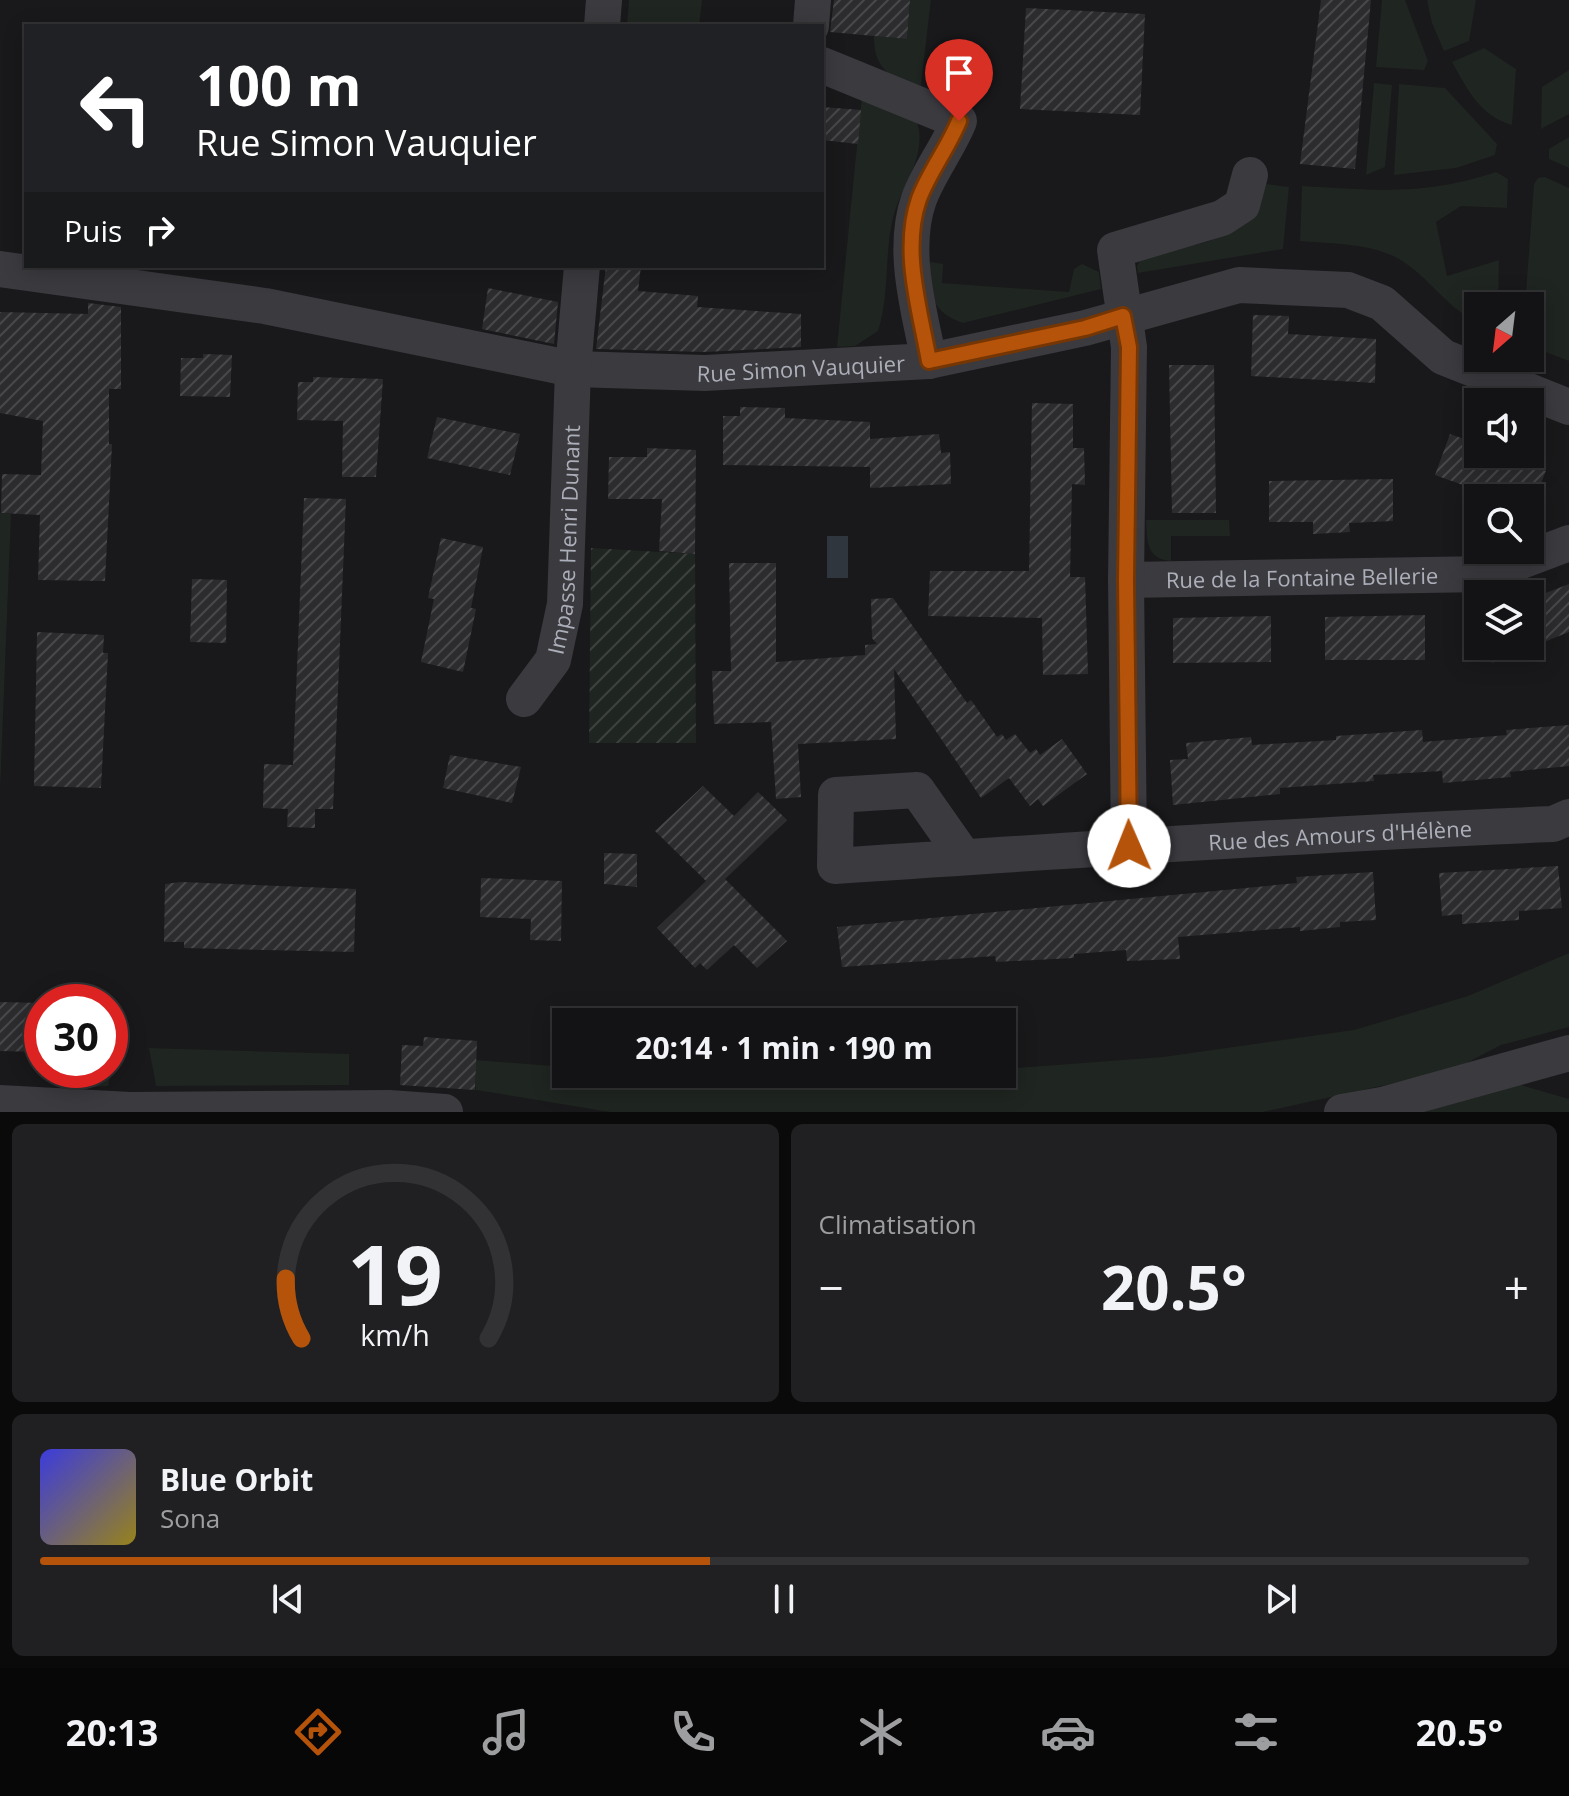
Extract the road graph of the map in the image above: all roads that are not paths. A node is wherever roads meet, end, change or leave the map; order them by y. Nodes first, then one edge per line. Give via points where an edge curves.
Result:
1 (604, 0) edge
2 (813, 0) edge
3 (602, 24) edge
4 (811, 24) edge
5 (824, 66) edge
6 (1250, 175) dead end
7 (582, 268) edge
8 (0, 269) edge
9 (1123, 316) junction
10 (929, 361) junction
11 (573, 369) junction
12 (1569, 407) edge
13 (1569, 543) edge
14 (1126, 580) junction
15 (524, 699) dead end
16 (1569, 817) edge
17 (1129, 846) junction
18 (964, 857) dead end
19 (1569, 1053) edge
20 (0, 1103) edge
21 (445, 1112) edge
22 (1342, 1112) edge

1 - 3 street
2 - 4 street
5 - 10 street via 959,121 919,200 912,236
6 - 9 street via 1242,205 1222,218 1115,250
7 - 11 street, Impasse Henri Dunant
8 - 11 street, Rue Simon Vauquier via 265,306
9 - 10 street, Rue Simon Vauquier
9 - 12 street, Rue Simon Vauquier via 1239,285 1348,290 1382,303 1443,357
9 - 14 street via 1129,347
10 - 11 street, Rue Simon Vauquier via 752,372
11 - 15 street, Impasse Henri Dunant via 561,636 553,660
13 - 14 street, Rue de la Fontaine Bellerie via 1487,574
14 - 17 street
16 - 17 street, Rue des Amours d'Hélène via 1553,824
17 - 18 street, Rue des Amours d'Hélène
19 - 22 street
20 - 21 street via 130,1110

